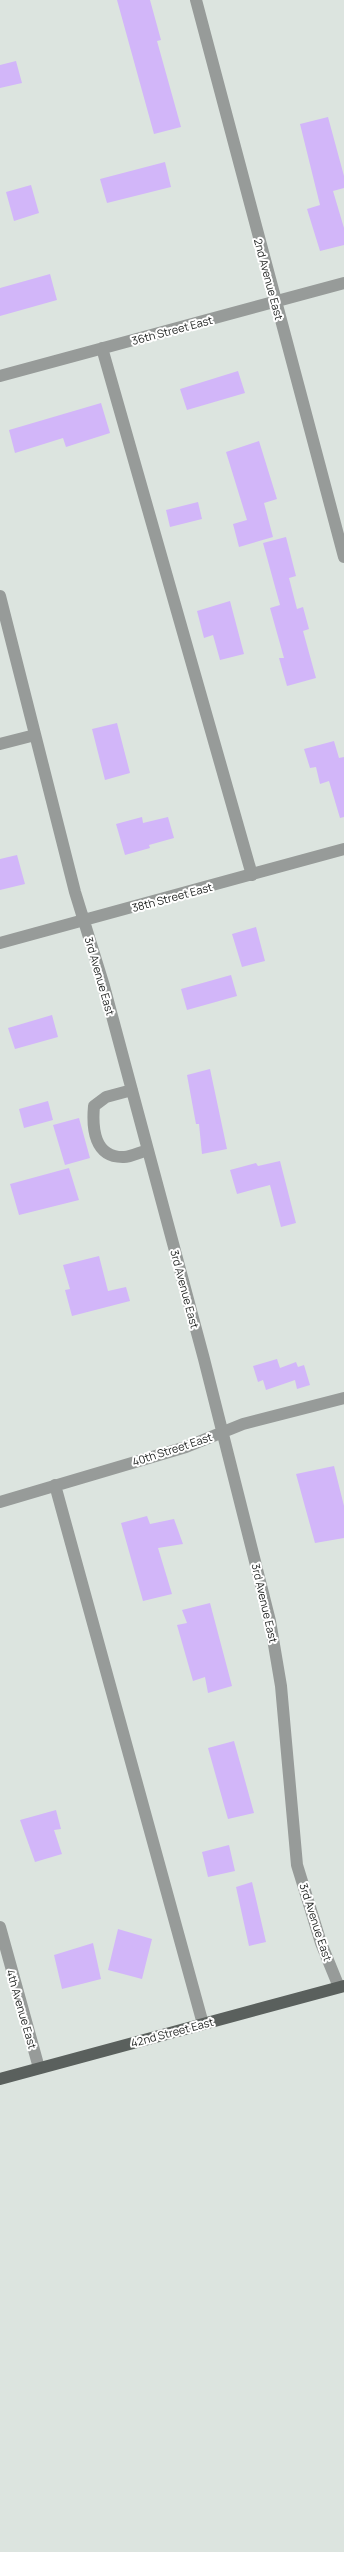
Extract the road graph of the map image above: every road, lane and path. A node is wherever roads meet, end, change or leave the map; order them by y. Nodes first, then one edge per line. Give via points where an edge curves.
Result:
1 (196, 0) edge
2 (344, 284) edge
3 (275, 302) junction
4 (102, 348) junction
5 (0, 376) edge
6 (344, 557) edge
7 (0, 596) edge
8 (35, 735) junction
9 (0, 744) edge
10 (344, 849) edge
11 (252, 875) junction
12 (84, 920) junction
13 (0, 943) edge
14 (132, 1090) junction
15 (148, 1150) junction
16 (344, 1398) edge
17 (222, 1432) junction
18 (55, 1485) junction
19 (0, 1502) edge
20 (0, 1927) edge
21 (342, 1986) edge
22 (203, 2024) junction
23 (39, 2068) junction
24 (0, 2079) edge

1 - 3 street, 2nd Avenue East
2 - 3 street, 36th Street East
3 - 4 street, 36th Street East
3 - 6 street, 2nd Avenue East
4 - 5 street, 36th Street East
4 - 11 street
7 - 8 street, 3rd Avenue East
8 - 9 street
8 - 12 street, 3rd Avenue East
10 - 11 street, 38th Street East
11 - 12 street, 38th Street East
12 - 13 street, 38th Street East
12 - 14 street, 3rd Avenue East
14 - 15 street, 3rd Avenue East
14 - 15 street via 106,1097 94,1106 92,1127 95,1141 108,1154 124,1157
15 - 17 street, 3rd Avenue East
16 - 17 street, 40th Street East via 243,1424
17 - 18 street, 40th Street East via 186,1447
17 - 21 street, 3rd Avenue East via 270,1621 281,1686 297,1865 321,1943
18 - 19 street, 40th Street East
18 - 22 street
20 - 23 street, 4th Avenue East
21 - 22 main road, 42nd Street East
22 - 23 main road, 42nd Street East
23 - 24 main road, 42nd Street East

